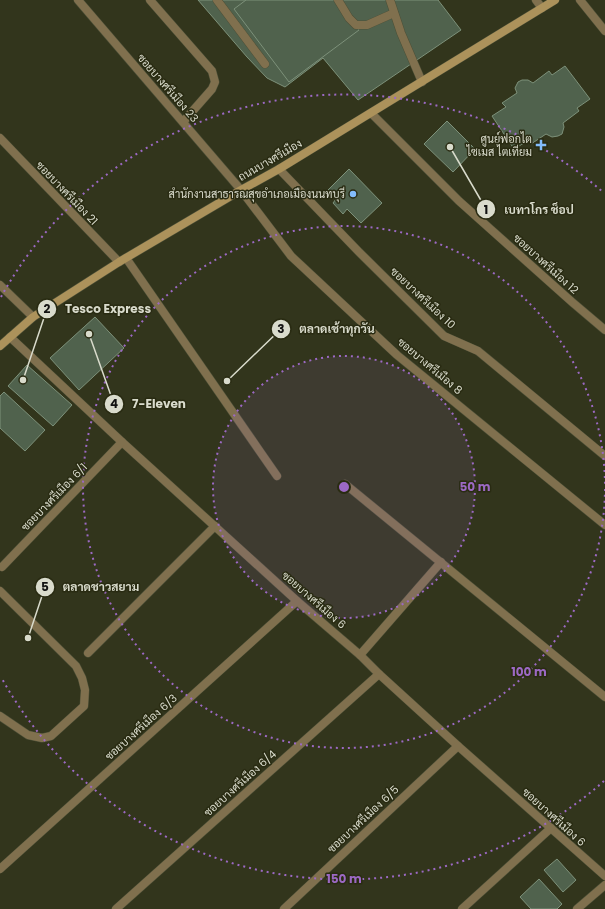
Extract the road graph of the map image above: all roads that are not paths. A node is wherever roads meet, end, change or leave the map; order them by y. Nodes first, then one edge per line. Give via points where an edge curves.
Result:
1 (78, 0) edge
2 (150, 0) edge
3 (217, 0) edge
4 (338, 0) edge
5 (390, 0) edge
6 (536, 0) edge
7 (556, 0) edge
8 (580, 0) edge
9 (542, 8) junction
10 (394, 13) junction
11 (605, 31) edge
12 (265, 64) dead end
13 (422, 82) junction
14 (371, 113) junction
15 (183, 122) junction
16 (0, 138) edge
17 (279, 169) junction
18 (241, 190) junction
19 (122, 260) junction
20 (0, 285) edge
21 (33, 317) junction
22 (605, 330) edge
23 (10, 337) junction
24 (0, 346) edge
25 (122, 442) junction
26 (605, 456) edge
27 (278, 476) dead end
28 (345, 484) dead end
29 (605, 525) edge
30 (215, 526) junction
31 (441, 562) junction
32 (2, 567) dead end
33 (0, 591) edge
34 (297, 601) junction
35 (88, 653) dead end
36 (360, 655) junction
37 (378, 674) junction
38 (605, 696) edge
39 (0, 716) edge
40 (458, 746) junction
41 (551, 828) junction
42 (0, 869) edge
43 (605, 876) edge
44 (605, 884) edge
45 (116, 909) edge
46 (284, 909) edge
47 (462, 909) edge
48 (577, 909) edge

1 - 15 street, ซอยบางศรีเมือง 23
2 - 15 street via 212,71 215,82 212,89
3 - 12 street
4 - 10 street via 356,26 367,25
5 - 10 street
6 - 9 street
7 - 9 street, ถนนบางศรีเมือง
8 - 11 street
9 - 13 street, ถนนบางศรีเมือง
10 - 13 street
13 - 14 street, ถนนบางศรีเมือง
14 - 17 street, ถนนบางศรีเมือง
14 - 22 street, ซอยบางศรีเมือง 12 via 459,200
15 - 18 street, ซอยบางศรีเมือง 23
16 - 19 street, ซอยบางศรีเมือง 21
17 - 18 street, ถนนบางศรีเมือง
17 - 26 street, ซอยบางศรีเมือง 10 via 444,336 478,351
18 - 19 street, ถนนบางศรีเมือง
18 - 29 street, ซอยบางศรีเมือง 8 via 291,256 397,355
19 - 21 street, ถนนบางศรีเมือง
19 - 27 street, ซอยบางศรีเมือง 21
20 - 21 street
21 - 23 street, ถนนบางศรีเมือง
23 - 24 street, ถนนบางศรีเมือง
23 - 25 street, ซอยบางศรีเมือง 6
25 - 30 street, ซอยบางศรีเมือง 6
25 - 32 street, ซอยบางศรีเมือง 6/1
28 - 31 street
30 - 34 street, ซอยบางศรีเมือง 6
30 - 35 street
31 - 36 street
31 - 38 street
33 - 39 street via 76,666 85,690 84,706 51,736 42,738 28,735
34 - 36 street, ซอยบางศรีเมือง 6
34 - 42 street, ซอยบางศรีเมือง 6/3
36 - 37 street, ซอยบางศรีเมือง 6
37 - 40 street, ซอยบางศรีเมือง 6
37 - 45 street, ซอยบางศรีเมือง 6/4
40 - 41 street, ซอยบางศรีเมือง 6
40 - 46 street, ซอยบางศรีเมือง 6/5
41 - 43 street, ซอยบางศรีเมือง 6
41 - 47 street
44 - 48 street

